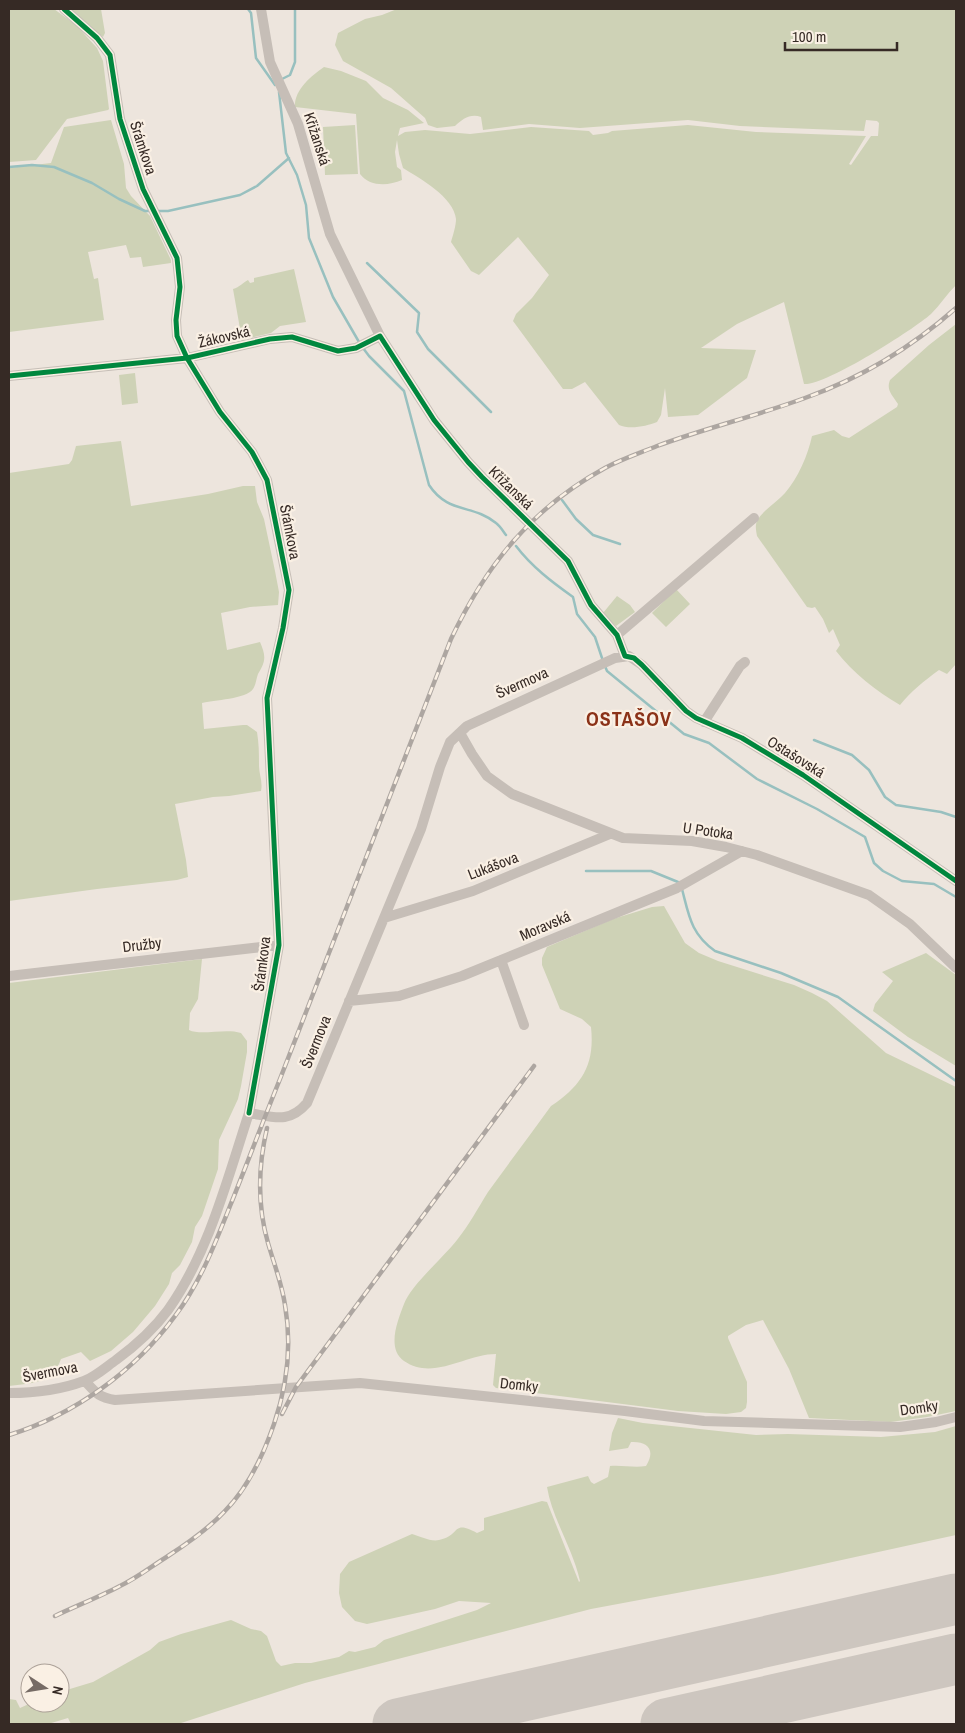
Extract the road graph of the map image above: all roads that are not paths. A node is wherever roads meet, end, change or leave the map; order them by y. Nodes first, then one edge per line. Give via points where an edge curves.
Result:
1 (64, 9) edge
2 (261, 9) edge
3 (380, 336) junction
4 (187, 358) junction
5 (9, 376) edge
6 (754, 518) dead end
7 (617, 635) junction
8 (625, 656) junction
9 (745, 662) dead end
10 (704, 722) junction
11 (460, 733) junction
12 (610, 834) junction
13 (742, 851) junction
14 (956, 881) edge
15 (384, 918) junction
16 (280, 945) junction
17 (501, 960) junction
18 (956, 968) edge
19 (9, 976) edge
20 (349, 1001) junction
21 (524, 1025) dead end
22 (249, 1113) junction
23 (85, 1381) junction
24 (9, 1393) edge
25 (956, 1417) edge

1 - 4 street, Šrámkova via 110,54 120,119 144,189 177,258 180,287 177,336
2 - 3 street, Křižanská via 270,62 298,124 330,234
3 - 4 street, Žákovská via 356,348 338,351 292,337
3 - 7 street, Křižanská via 434,420 482,477 568,561 591,605
4 - 5 street, Žákovská
4 - 16 street, Šrámkova via 220,412 252,452 267,480 289,590 267,698
6 - 7 street
7 - 8 street, Křižanská
8 - 10 street, Ostašovská via 634,658 686,711
8 - 11 street, Švermova via 487,716
9 - 10 street
10 - 14 street, Ostašovská via 742,738 803,775
11 - 12 street, U Potoka via 487,776 512,794
11 - 15 street, Švermova via 450,742 421,829
12 - 13 street, U Potoka via 623,838 692,841
12 - 15 street, Lukášova via 473,891
13 - 17 street, Moravská via 677,888
13 - 18 street, U Potoka via 869,895 910,924
15 - 20 street, Švermova
16 - 19 street, Družby
16 - 22 street, Šrámkova
17 - 20 street, Moravská via 400,996
17 - 21 street
20 - 22 street, Švermova via 307,1103 296,1114 280,1118
22 - 23 street, Švermova via 210,1230 183,1286 153,1328
23 - 24 street, Švermova via 46,1390
23 - 25 street, Domky via 98,1395 115,1400 360,1383 713,1421 900,1426

